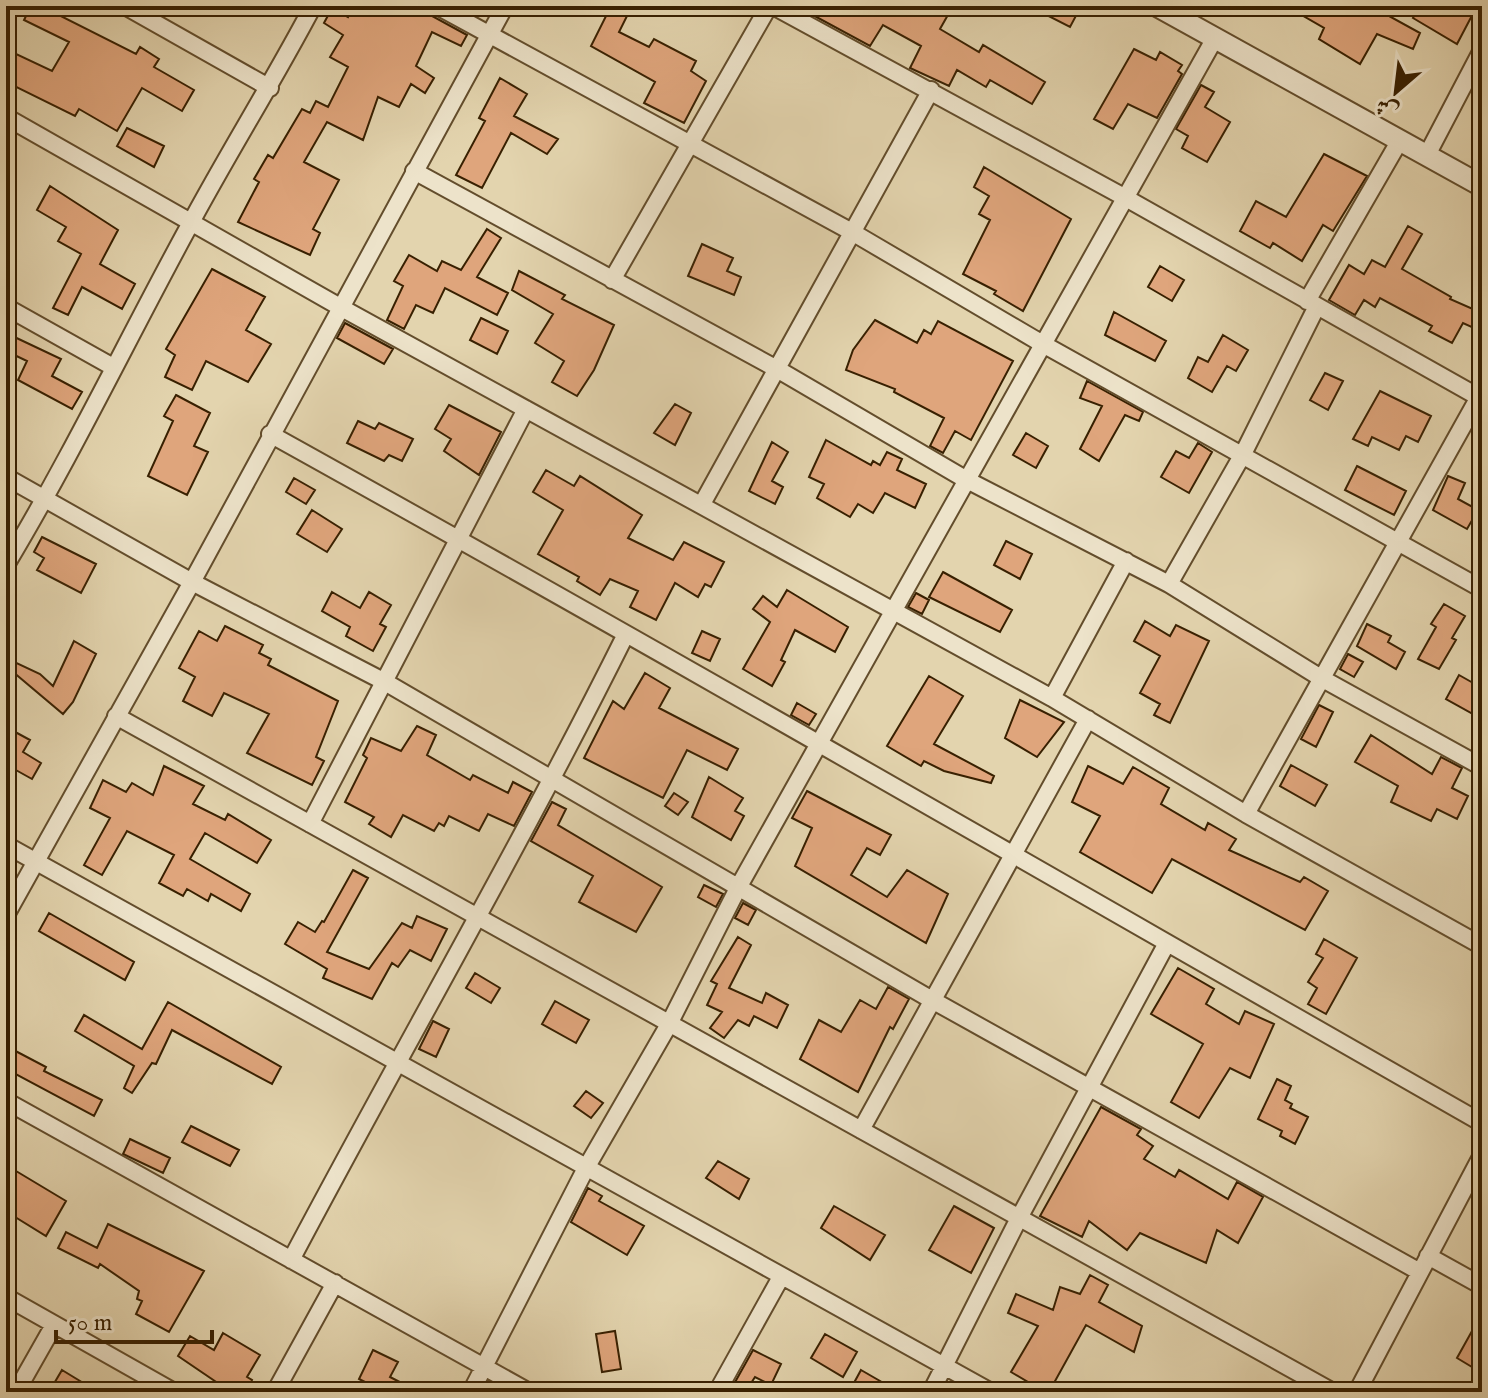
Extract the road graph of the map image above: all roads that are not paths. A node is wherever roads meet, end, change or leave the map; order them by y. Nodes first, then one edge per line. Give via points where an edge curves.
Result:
1 (125, 6) edge
2 (313, 6) edge
3 (437, 6) edge
4 (505, 6) edge
5 (771, 6) edge
6 (1160, 7) edge
7 (488, 36) junction
8 (1215, 38) junction
9 (1482, 50) edge
10 (270, 88) junction
11 (931, 90) junction
12 (6, 117) edge
13 (1400, 140) junction
14 (690, 146) junction
15 (1427, 155) junction
16 (414, 171) junction
17 (1482, 186) edge
18 (1124, 197) junction
19 (191, 221) junction
20 (852, 232) junction
21 (612, 280) junction
22 (1312, 304) junction
23 (6, 307) edge
24 (340, 307) junction
25 (1041, 343) junction
26 (113, 367) junction
27 (777, 369) junction
28 (1480, 398) edge
29 (526, 409) junction
30 (270, 434) junction
31 (1243, 454) junction
32 (6, 477) edge
33 (965, 479) junction
34 (47, 497) junction
35 (702, 504) junction
36 (459, 539) junction
37 (1397, 542) junction
38 (1126, 561) junction
39 (6, 565) edge
40 (192, 582) junction
41 (1169, 584) junction
42 (1482, 589) edge
43 (892, 611) junction
44 (626, 634) junction
45 (1321, 678) junction
46 (385, 682) junction
47 (1052, 698) junction
48 (116, 716) junction
49 (1088, 719) junction
50 (822, 744) junction
51 (1482, 767) edge
52 (554, 778) junction
53 (1246, 814) junction
54 (310, 824) junction
55 (6, 845) edge
56 (1010, 856) junction
57 (35, 861) junction
58 (739, 886) junction
59 (6, 915) edge
60 (475, 917) junction
61 (1167, 943) junction
62 (1482, 946) edge
63 (932, 1000) junction
64 (668, 1026) junction
65 (396, 1061) junction
66 (1092, 1088) junction
67 (6, 1101) edge
68 (1482, 1123) edge
69 (861, 1130) junction
70 (1482, 1155) edge
71 (586, 1168) junction
72 (1019, 1218) junction
73 (1428, 1256) junction
74 (291, 1260) junction
75 (1420, 1272) junction
76 (781, 1277) junction
77 (335, 1283) junction
78 (1482, 1286) edge
79 (6, 1297) edge
80 (54, 1325) junction
81 (485, 1367) junction
82 (945, 1367) junction
83 (16, 1392) edge
84 (174, 1392) edge
85 (275, 1392) edge
86 (471, 1392) edge
87 (529, 1392) edge
88 (717, 1392) edge
89 (931, 1392) edge
90 (991, 1392) edge
91 (1333, 1392) edge
92 (1357, 1392) edge

1 - 10 street
2 - 10 street
3 - 7 street
4 - 7 street
5 - 11 street
5 - 14 street
6 - 8 street
7 - 14 street
7 - 16 street
8 - 13 street
8 - 18 street
9 - 15 street
10 - 19 street
11 - 18 street
11 - 20 street
12 - 19 street
13 - 15 street
13 - 22 street
14 - 20 street
14 - 21 street
15 - 17 street
16 - 21 street
16 - 24 street
18 - 22 street
18 - 25 street
19 - 24 street
19 - 26 street
20 - 25 street
20 - 27 street
21 - 27 street
22 - 28 street
22 - 31 street
23 - 26 street
24 - 29 street
24 - 30 street
25 - 31 street
25 - 33 street
26 - 34 street
27 - 33 street
27 - 35 street
28 - 37 street
29 - 35 street
29 - 36 street
30 - 36 street
30 - 40 street
31 - 37 street
31 - 41 street
32 - 34 street
33 - 38 street
33 - 43 street
34 - 39 street
34 - 40 street
35 - 43 street
36 - 44 street
36 - 46 street
37 - 42 street
37 - 45 street
38 - 41 street
38 - 47 street
40 - 46 street
40 - 48 street
41 - 45 street
43 - 47 street
43 - 50 street
44 - 50 street
44 - 52 street
45 - 51 street
45 - 53 street
46 - 52 street
46 - 54 street
47 - 49 street
48 - 54 street
48 - 57 street
49 - 53 street
49 - 56 street
50 - 56 street
50 - 58 street
52 - 58 street
52 - 60 street
53 - 62 street
54 - 60 street
55 - 57 street
56 - 61 street
56 - 63 street
57 - 59 street
57 - 65 street
58 - 63 street
58 - 64 street
60 - 64 street
60 - 65 street
61 - 66 street
61 - 68 street
63 - 66 street
63 - 69 street
64 - 69 street
64 - 71 street
65 - 71 street
65 - 74 street
66 - 72 street
66 - 75 street
67 - 74 street
69 - 72 street
70 - 73 street
71 - 76 street
71 - 81 street
72 - 82 street
72 - 91 street
73 - 75 street
73 - 78 street
74 - 77 street
75 - 92 street
76 - 82 street
76 - 88 street
77 - 81 street
77 - 85 street
79 - 80 street
80 - 83 street
80 - 84 street
81 - 86 street
81 - 87 street
82 - 89 street
82 - 90 street

